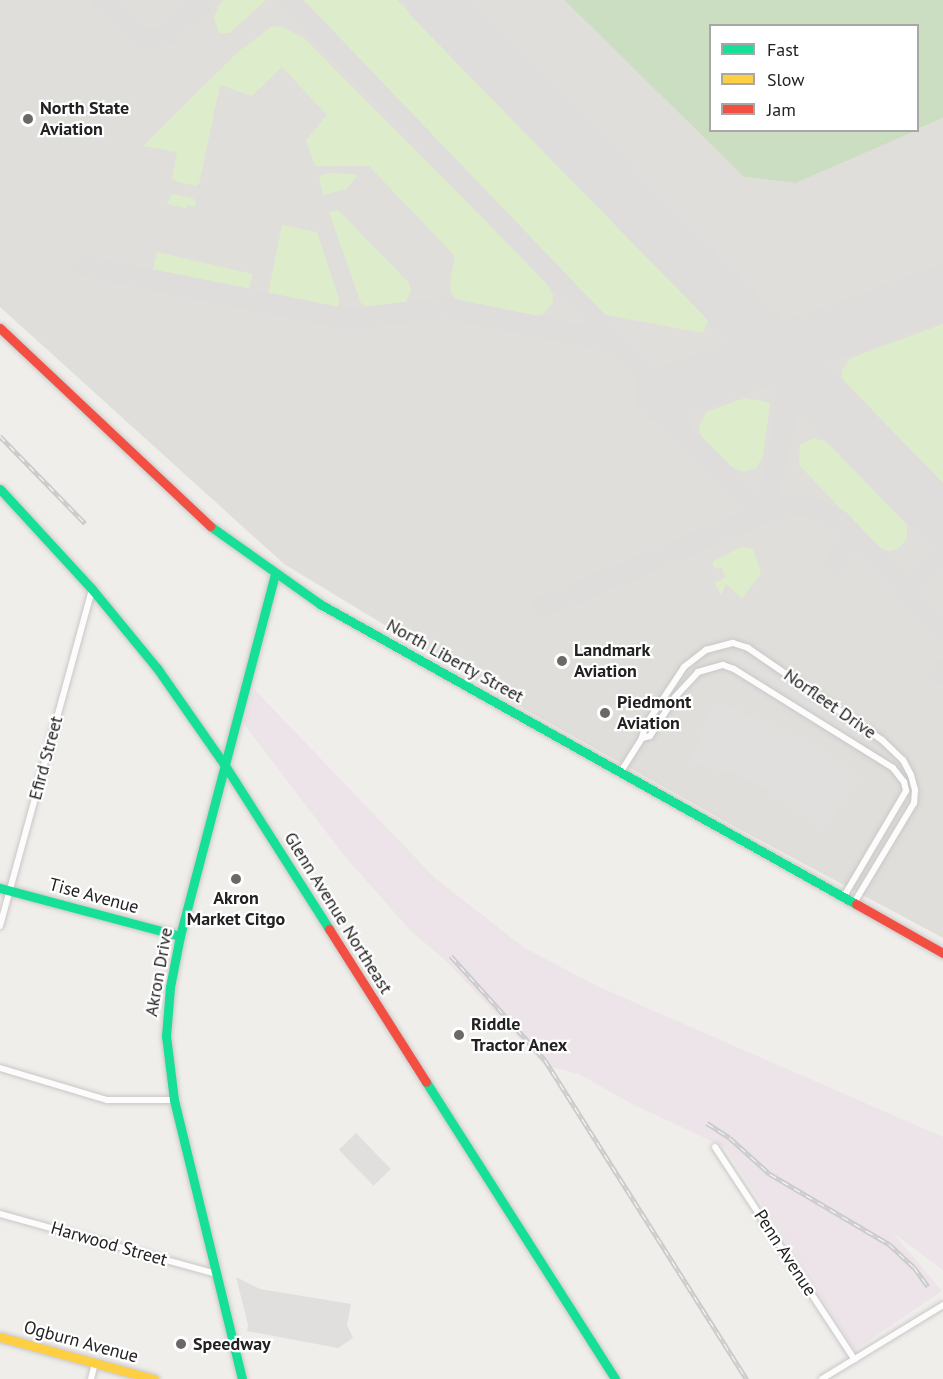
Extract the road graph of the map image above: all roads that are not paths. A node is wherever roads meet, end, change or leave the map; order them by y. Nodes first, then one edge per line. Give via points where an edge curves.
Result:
1 (0, 327) edge
2 (0, 489) edge
3 (275, 574) junction
4 (92, 589) junction
5 (642, 738) junction
6 (224, 764) junction
7 (620, 773) junction
8 (902, 802) junction
9 (911, 807) junction
10 (868, 858) junction
11 (878, 864) junction
12 (5, 890) edge
13 (843, 897) junction
14 (854, 903) junction
15 (0, 926) edge
16 (180, 936) junction
17 (943, 953) edge
18 (0, 1068) edge
19 (174, 1100) junction
20 (716, 1147) dead end
21 (0, 1214) edge
22 (217, 1274) junction
23 (943, 1305) edge
24 (0, 1337) edge
25 (854, 1359) junction
26 (95, 1363) junction
27 (91, 1379) edge
28 (154, 1379) edge
29 (242, 1379) edge
30 (615, 1379) edge
31 (822, 1379) edge

1 - 3 main road, North Liberty Street via 212,528
2 - 4 main road, Glenn Avenue Northeast
3 - 6 main road, Akron Drive
3 - 7 main road, North Liberty Street via 320,604
4 - 6 main road, Glenn Avenue Northeast via 157,668
4 - 12 street, Efird Street
5 - 7 street, Norfleet Drive
5 - 8 street, Norfleet Drive via 650,736 675,697 698,672 713,666 729,667 893,768 904,782
5 - 9 street, Norfleet Drive via 645,726 697,654 733,643 741,645 894,751 913,780
6 - 16 main road, Akron Drive
6 - 30 main road, Glenn Avenue Northeast
7 - 13 main road, North Liberty Street
8 - 9 street
8 - 10 street
9 - 11 street, Norfleet Drive
10 - 11 street
10 - 13 street
11 - 14 street, Norfleet Drive
12 - 15 street, Efird Street
12 - 16 main road, Tise Avenue
13 - 14 main road, North Liberty Street
14 - 17 main road, North Liberty Street
16 - 19 main road, Akron Drive via 166,1036
18 - 19 street via 107,1100
19 - 22 main road, Akron Drive
20 - 25 street, Penn Avenue
21 - 22 street, Harwood Street
22 - 29 main road, Akron Drive
23 - 25 street
24 - 26 main road, Ogburn Avenue
25 - 31 street
26 - 27 street
26 - 28 main road, Ogburn Avenue

